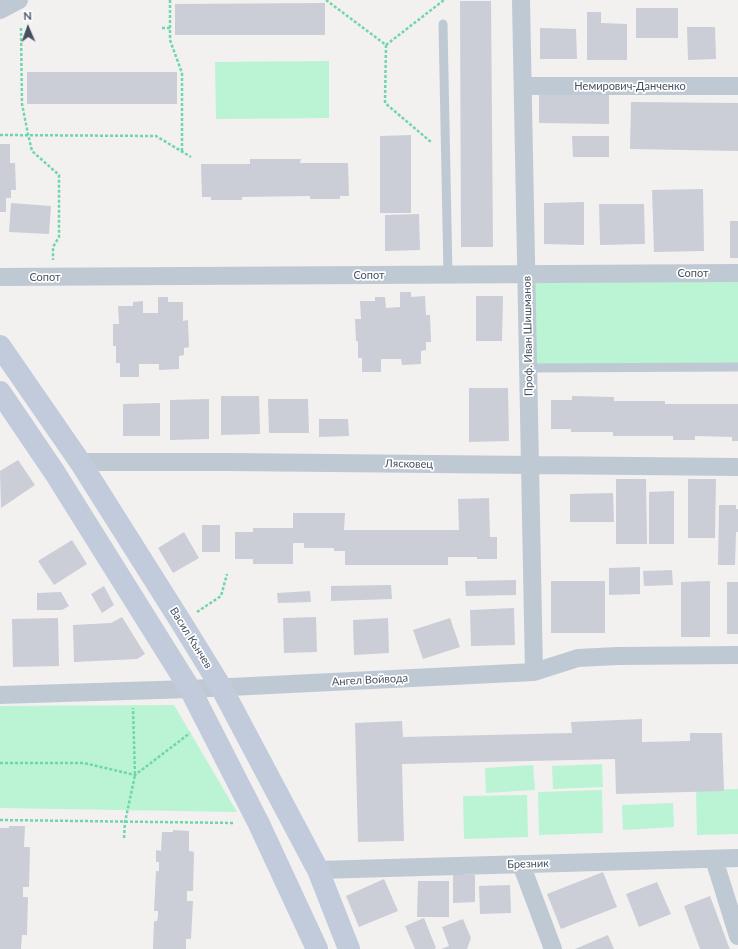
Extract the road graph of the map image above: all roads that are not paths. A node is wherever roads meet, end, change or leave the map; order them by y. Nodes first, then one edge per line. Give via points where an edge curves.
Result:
1 (19, 0) edge
2 (521, 0) edge
3 (0, 10) edge
4 (443, 24) dead end
5 (522, 86) junction
6 (738, 86) edge
7 (738, 273) edge
8 (526, 274) junction
9 (448, 275) junction
10 (0, 277) edge
11 (0, 346) edge
12 (738, 367) edge
13 (528, 368) junction
14 (0, 392) edge
15 (80, 462) junction
16 (530, 465) junction
17 (738, 467) edge
18 (738, 655) edge
19 (534, 672) junction
20 (221, 687) junction
21 (190, 689) junction
22 (0, 695) edge
23 (714, 858) junction
24 (738, 858) edge
25 (521, 864) junction
26 (318, 870) junction
27 (738, 936) edge
28 (317, 949) edge
29 (349, 949) edge
30 (553, 949) edge

1 - 3 street
2 - 5 street, Проф. Иван Шишманов
4 - 9 lane
5 - 6 street, Немирович-Данченко
5 - 8 street, Проф. Иван Шишманов
7 - 8 street, Сопот
8 - 9 street, Сопот
8 - 13 street, Проф. Иван Шишманов
9 - 10 street, Сопот
11 - 15 street, Васил Кънчев
12 - 13 lane
13 - 16 street, Проф. Иван Шишманов
14 - 21 street via 55,473
15 - 16 street, Лясковец
15 - 20 street, Васил Кънчев
16 - 17 street, Лясковец
16 - 19 street, Проф. Иван Шишманов
18 - 19 street, Ангел Войвода via 578,658
19 - 20 street, Ангел Войвода
20 - 21 street, Ангел Войвода
20 - 26 street, Васил Кънчев
21 - 22 street, Ангел Войвода
21 - 28 street via 259,824
23 - 24 street, Брезник
23 - 25 street, Брезник
23 - 27 street
25 - 26 street, Брезник
25 - 30 street
26 - 29 street, Васил Кънчев

